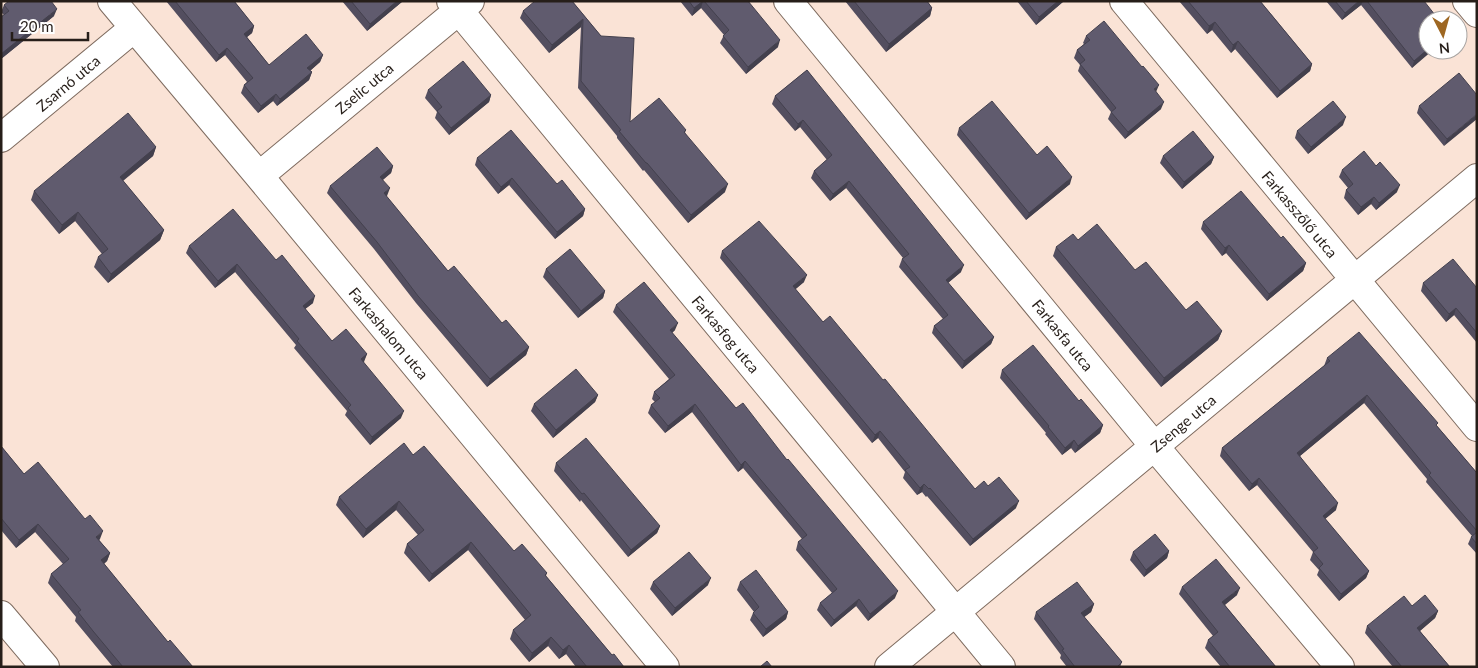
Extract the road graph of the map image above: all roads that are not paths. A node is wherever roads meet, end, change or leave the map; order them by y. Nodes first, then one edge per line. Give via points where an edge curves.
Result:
1 (112, 1) edge
2 (788, 1) edge
3 (1124, 1) edge
4 (1467, 1) edge
5 (460, 4) edge
6 (1477, 13) edge
7 (134, 28) junction
8 (1, 138) edge
9 (260, 176) junction
10 (1477, 178) edge
11 (1355, 280) junction
12 (1477, 427) edge
13 (1154, 447) junction
14 (955, 610) junction
15 (1, 614) edge
16 (45, 667) edge
17 (665, 667) edge
18 (889, 667) edge
19 (1001, 667) edge
20 (1340, 667) edge

1 - 7 street, Farkashalom utca
2 - 13 street, Farkasfa utca
3 - 11 street, Farkasszőlő utca
4 - 6 street
5 - 9 street, Zselic utca
5 - 14 street, Farkasfog utca
7 - 8 street, Zsarnó utca
7 - 9 street, Farkashalom utca
9 - 17 street, Farkashalom utca
10 - 11 street, Zsenge utca
11 - 12 street, Farkasszőlő utca
11 - 13 street, Zsenge utca
13 - 14 street, Zsenge utca
13 - 20 street, Farkasfa utca
14 - 18 street, Zsenge utca
14 - 19 street, Farkasfog utca
15 - 16 street

